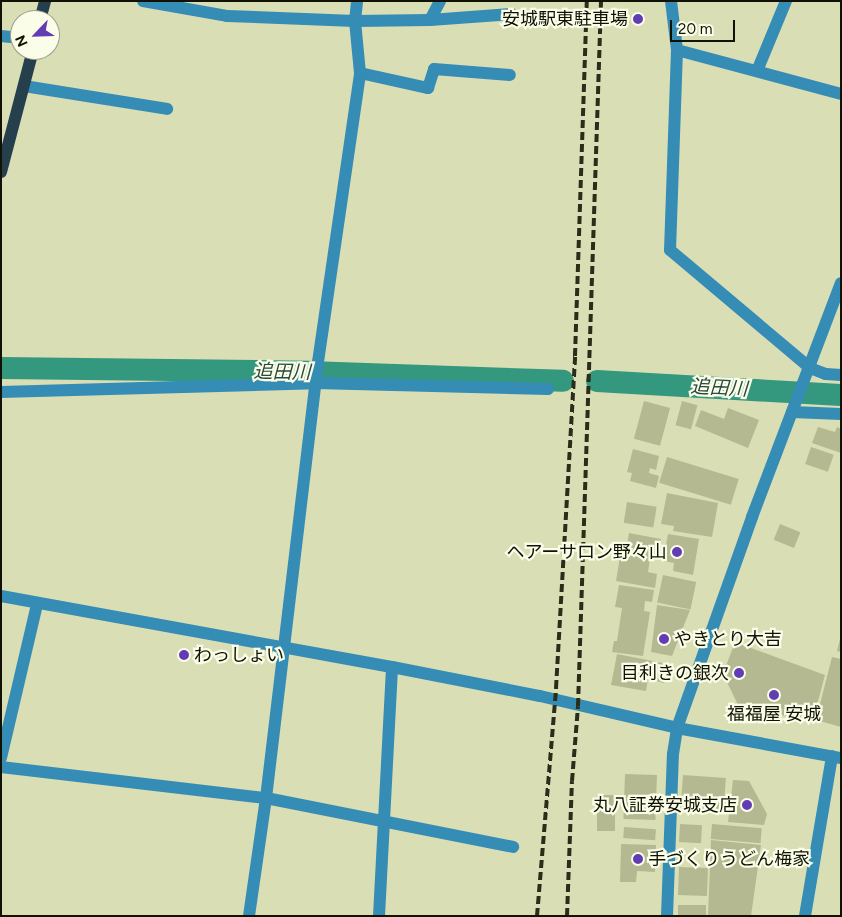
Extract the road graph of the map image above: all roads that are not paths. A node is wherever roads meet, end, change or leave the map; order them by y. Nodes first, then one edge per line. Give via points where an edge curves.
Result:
1 (143, 1) edge
2 (357, 1) edge
3 (440, 1) edge
4 (671, 1) edge
5 (786, 1) edge
6 (512, 14) dead end
7 (430, 20) junction
8 (355, 21) junction
9 (677, 50) junction
10 (30, 60) edge
11 (757, 72) junction
12 (360, 73) junction
13 (510, 75) dead end
14 (24, 86) junction
15 (841, 94) edge
16 (167, 109) dead end
17 (1, 172) edge
18 (841, 283) edge
19 (810, 368) junction
20 (841, 375) edge
21 (316, 382) junction
22 (548, 389) dead end
23 (1, 392) edge
24 (792, 412) junction
25 (841, 414) edge
26 (1, 596) edge
27 (38, 604) junction
28 (284, 648) junction
29 (392, 667) junction
30 (677, 728) junction
31 (836, 757) edge
32 (1, 758) edge
33 (1, 767) edge
34 (266, 798) junction
35 (384, 820) junction
36 (513, 847) dead end
37 (249, 916) edge
38 (378, 916) edge
39 (667, 916) edge
40 (805, 916) edge

1 - 8 street via 227,16
2 - 8 street
3 - 7 street
4 - 9 street
5 - 11 street
6 - 7 street
7 - 8 street
8 - 12 street
9 - 11 street
9 - 19 street via 670,250
10 - 14 main road
11 - 15 street
12 - 13 street via 428,88 434,69
12 - 21 street
14 - 16 street
14 - 17 main road
18 - 19 street
19 - 20 street
19 - 24 street
21 - 22 street
21 - 23 street
21 - 28 street
24 - 25 street
24 - 30 street
26 - 27 street
27 - 28 street
27 - 32 street
28 - 29 street
28 - 34 street
29 - 30 street via 540,696
29 - 35 street
30 - 31 street
30 - 39 street via 673,754
31 - 40 street
33 - 34 street
34 - 35 street
34 - 37 street
35 - 36 street
35 - 38 street

